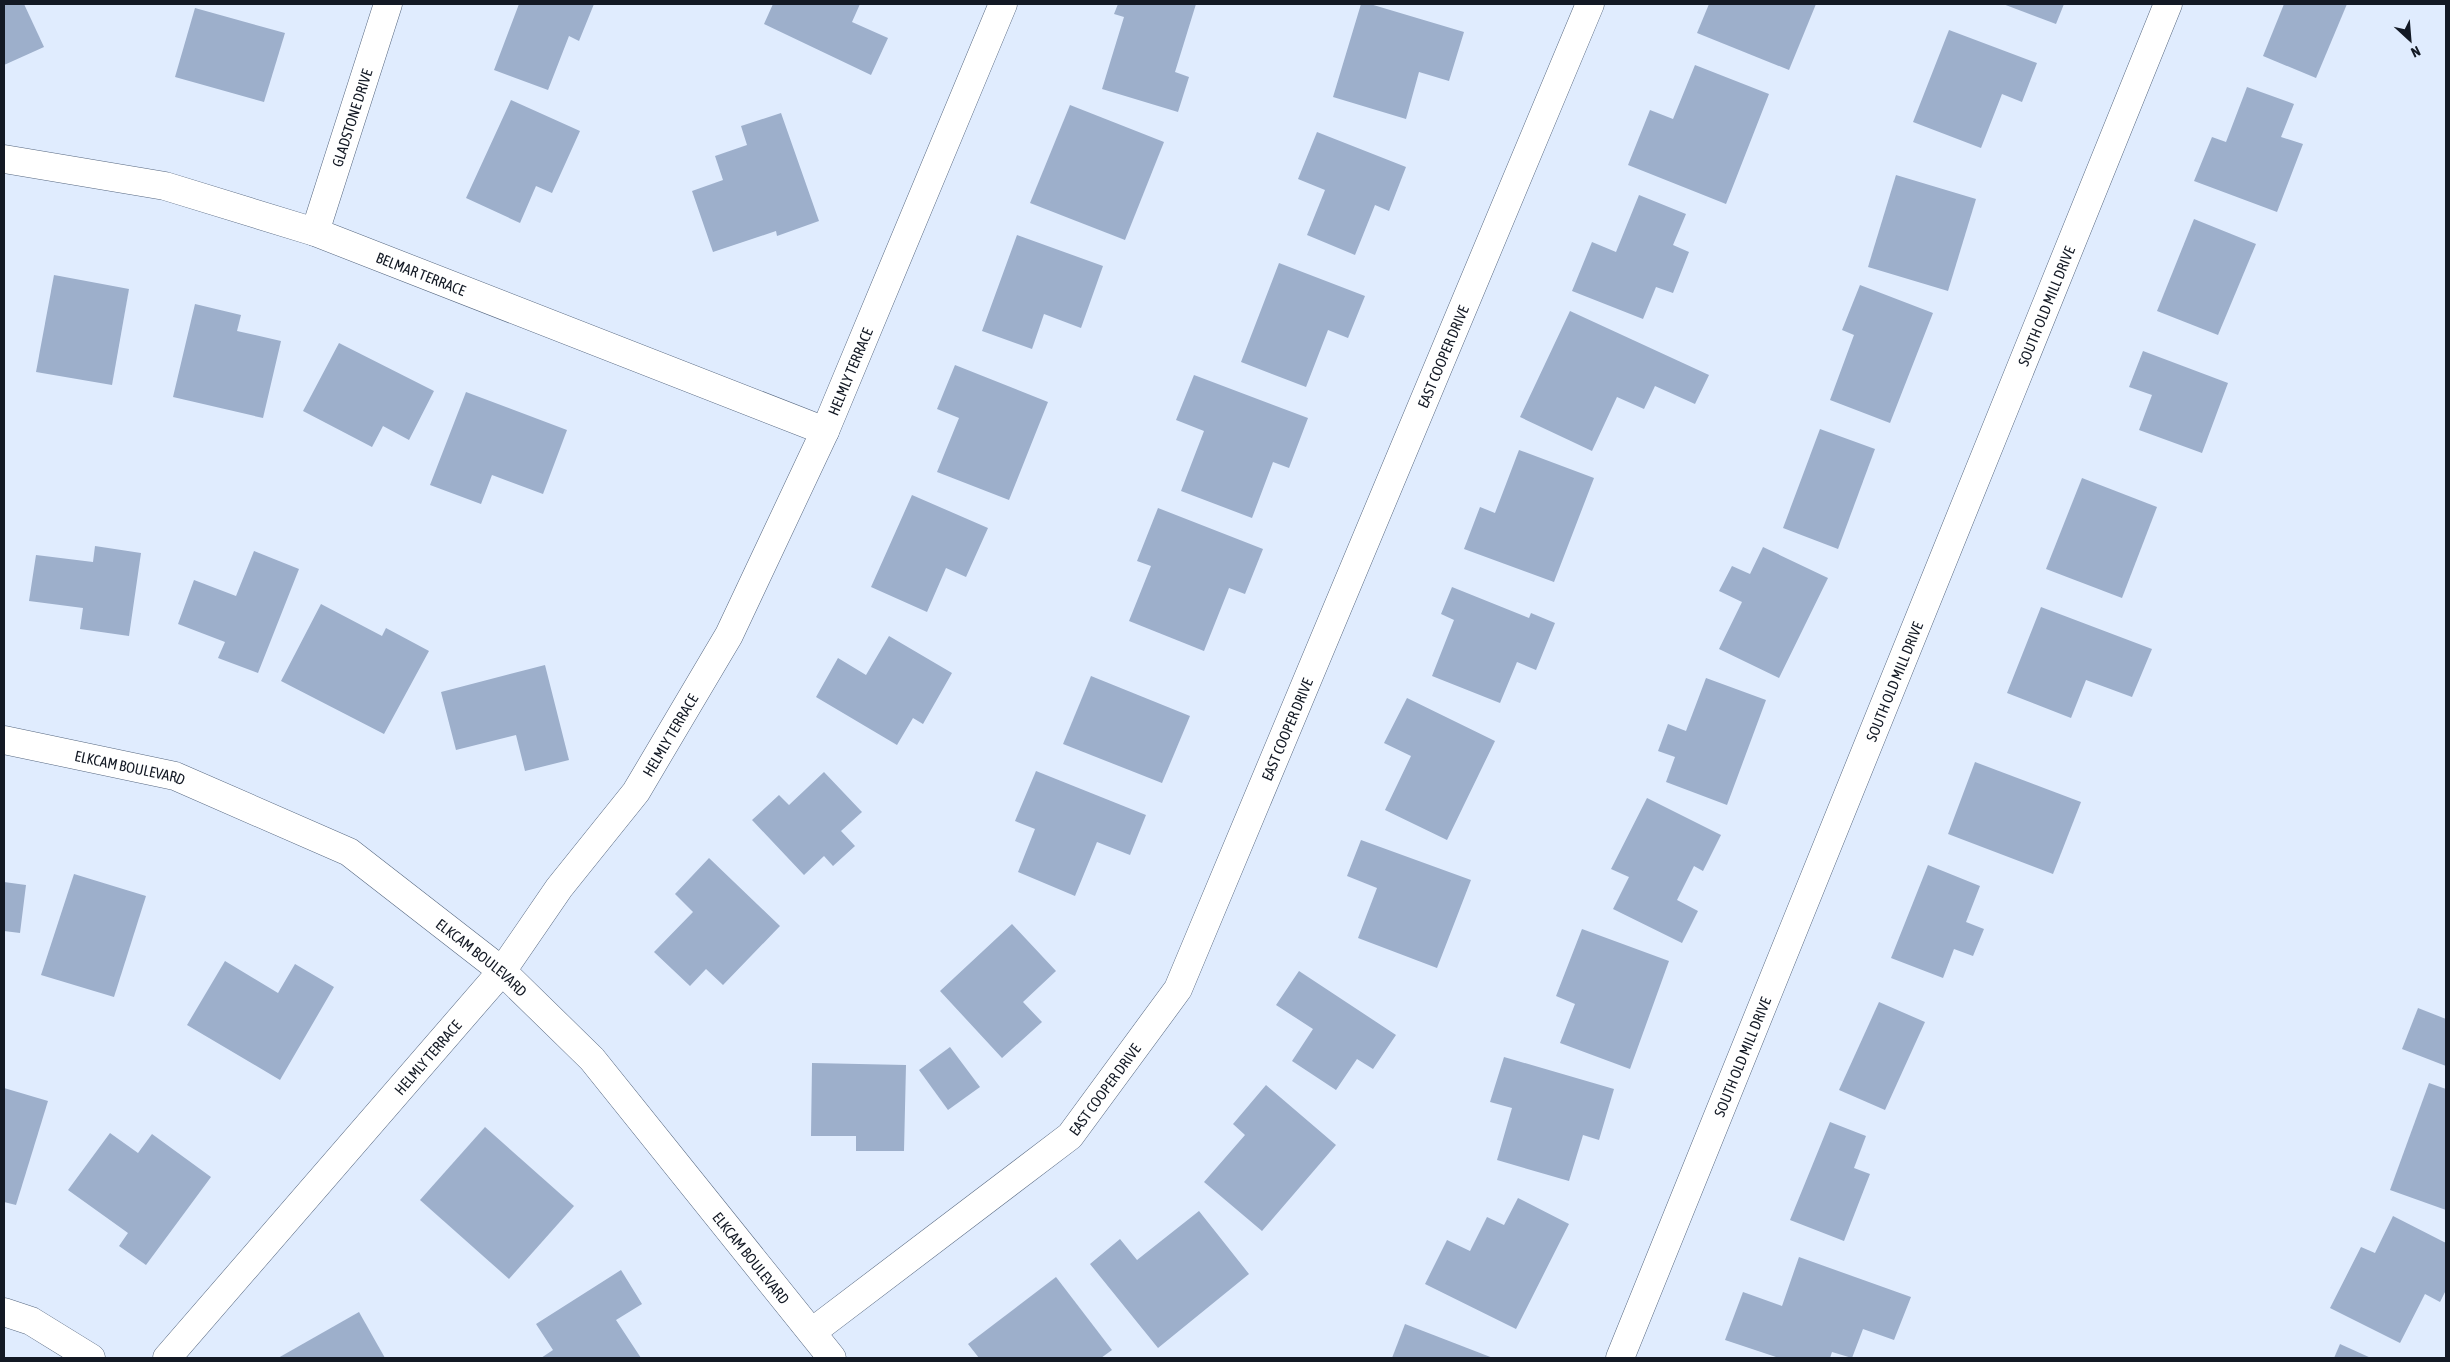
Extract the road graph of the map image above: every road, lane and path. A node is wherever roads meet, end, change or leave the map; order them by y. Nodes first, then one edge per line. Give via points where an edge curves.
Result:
1 (388, 4) edge
2 (1003, 4) edge
3 (1590, 4) edge
4 (2168, 4) edge
5 (4, 159) edge
6 (315, 232) junction
7 (825, 431) junction
8 (4, 740) edge
9 (502, 971) junction
10 (4, 1312) edge
11 (812, 1332) junction
12 (91, 1358) edge
13 (167, 1358) edge
14 (832, 1358) edge
15 (1620, 1358) edge

1 - 6 street, GLADSTONE DRIVE
2 - 7 street, HELMLY TERRACE
3 - 11 street, EAST COOPER DRIVE via 1178,989 1070,1136
4 - 15 street, SOUTH OLD MILL DRIVE
5 - 6 street, BELMAR TERRACE via 165,186
6 - 7 street, BELMAR TERRACE
7 - 9 street, HELMLY TERRACE via 729,635 636,792 559,888
8 - 9 street, ELKCAM BOULEVARD via 175,776 349,852
9 - 11 street, ELKCAM BOULEVARD via 592,1059
9 - 13 street, HELMLY TERRACE
10 - 12 street via 31,1321
11 - 14 street, ELKCAM BOULEVARD

